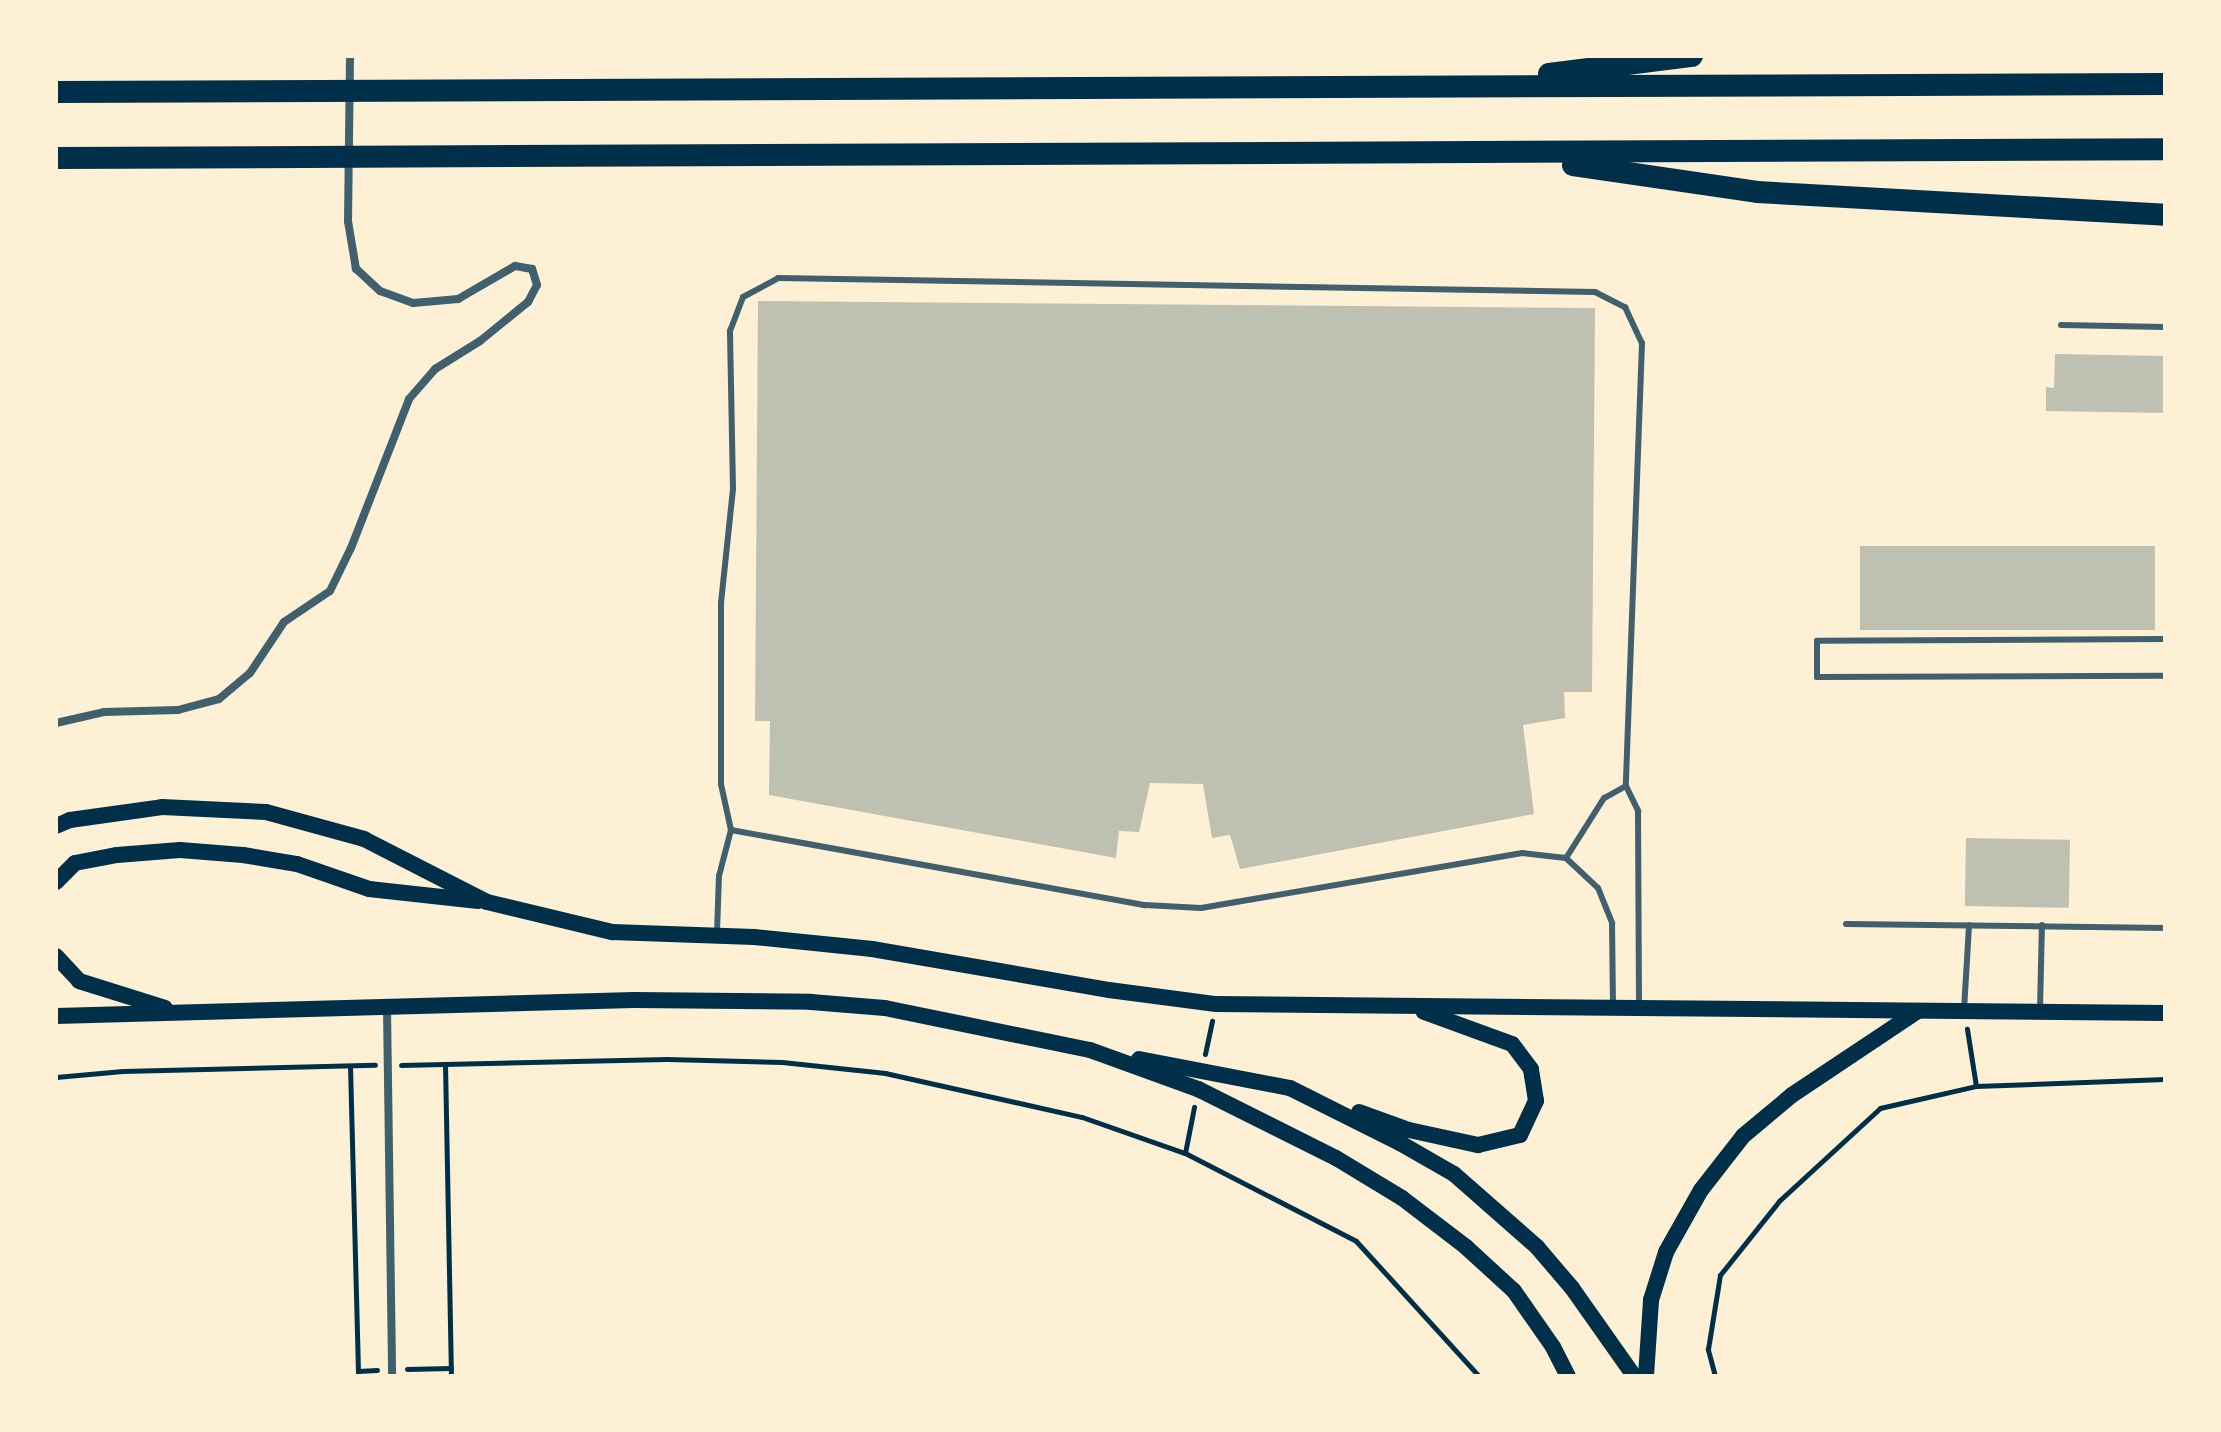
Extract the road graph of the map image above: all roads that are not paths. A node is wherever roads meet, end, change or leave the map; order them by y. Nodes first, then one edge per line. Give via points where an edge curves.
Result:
1 (350, 56) edge
2 (1692, 56) edge
3 (2165, 84) edge
4 (1448, 86) junction
5 (56, 92) edge
6 (2165, 149) edge
7 (1502, 155) junction
8 (56, 158) edge
9 (2165, 215) edge
10 (2061, 325) dead end
11 (2165, 327) edge
12 (2165, 639) edge
13 (2165, 676) edge
14 (56, 723) edge
15 (1626, 786) junction
16 (56, 826) edge
17 (731, 830) junction
18 (1566, 858) junction
19 (56, 882) edge
20 (487, 902) junction
21 (1846, 924) dead end
22 (1969, 925) junction
23 (2042, 925) junction
24 (2165, 928) edge
25 (717, 936) junction
26 (56, 956) edge
27 (1359, 1006) junction
28 (1613, 1007) junction
29 (387, 1008) junction
30 (1639, 1008) junction
31 (1964, 1010) junction
32 (1918, 1011) junction
33 (178, 1012) junction
34 (2040, 1012) junction
35 (2165, 1013) edge
36 (56, 1016) edge
37 (1090, 1050) junction
38 (1290, 1088) junction
39 (392, 1376) edge
40 (1568, 1376) edge
41 (1634, 1376) edge
42 (1646, 1376) edge

1 - 14 street via 348,221 356,269 380,291 413,303 458,299 515,266 532,269 537,285 528,302 435,369 409,399 330,591 284,622 250,673 219,699 178,710 104,712
2 - 4 highway
3 - 4 highway
4 - 5 highway
6 - 7 highway
7 - 8 highway
7 - 9 highway via 1757,192
10 - 11 lane
12 - 13 lane via 1817,641 1817,677
15 - 17 lane via 1642,343 1625,307 1595,292 778,278 743,297 730,331 733,489 721,603 721,784
15 - 18 lane via 1604,798
15 - 30 lane via 1638,811
16 - 20 main road via 162,807 266,812 364,839
17 - 18 lane via 1145,905 1201,908 1522,853
17 - 25 lane via 719,876
18 - 28 lane via 1598,888 1612,923
19 - 20 main road via 75,863 180,850 297,864 369,889
20 - 25 main road via 612,932
21 - 22 lane
22 - 23 lane
22 - 31 lane
23 - 24 lane
23 - 34 lane
25 - 27 main road via 872,949 1216,1004
26 - 33 main road via 79,981
27 - 28 main road
27 - 38 main road via 1431,1013 1512,1044 1531,1069 1536,1101 1520,1135 1478,1145 1409,1130
28 - 30 main road
29 - 33 main road
29 - 37 main road via 634,1000 811,1002 885,1008
29 - 39 street
30 - 32 main road
31 - 32 main road
31 - 34 main road
32 - 42 main road via 1792,1095 1743,1136 1701,1190 1666,1252 1651,1300
33 - 36 main road
34 - 35 main road
37 - 38 main road
37 - 40 main road via 1198,1089 1336,1158 1402,1198 1514,1291
38 - 41 main road via 1454,1174 1496,1208 1572,1288

